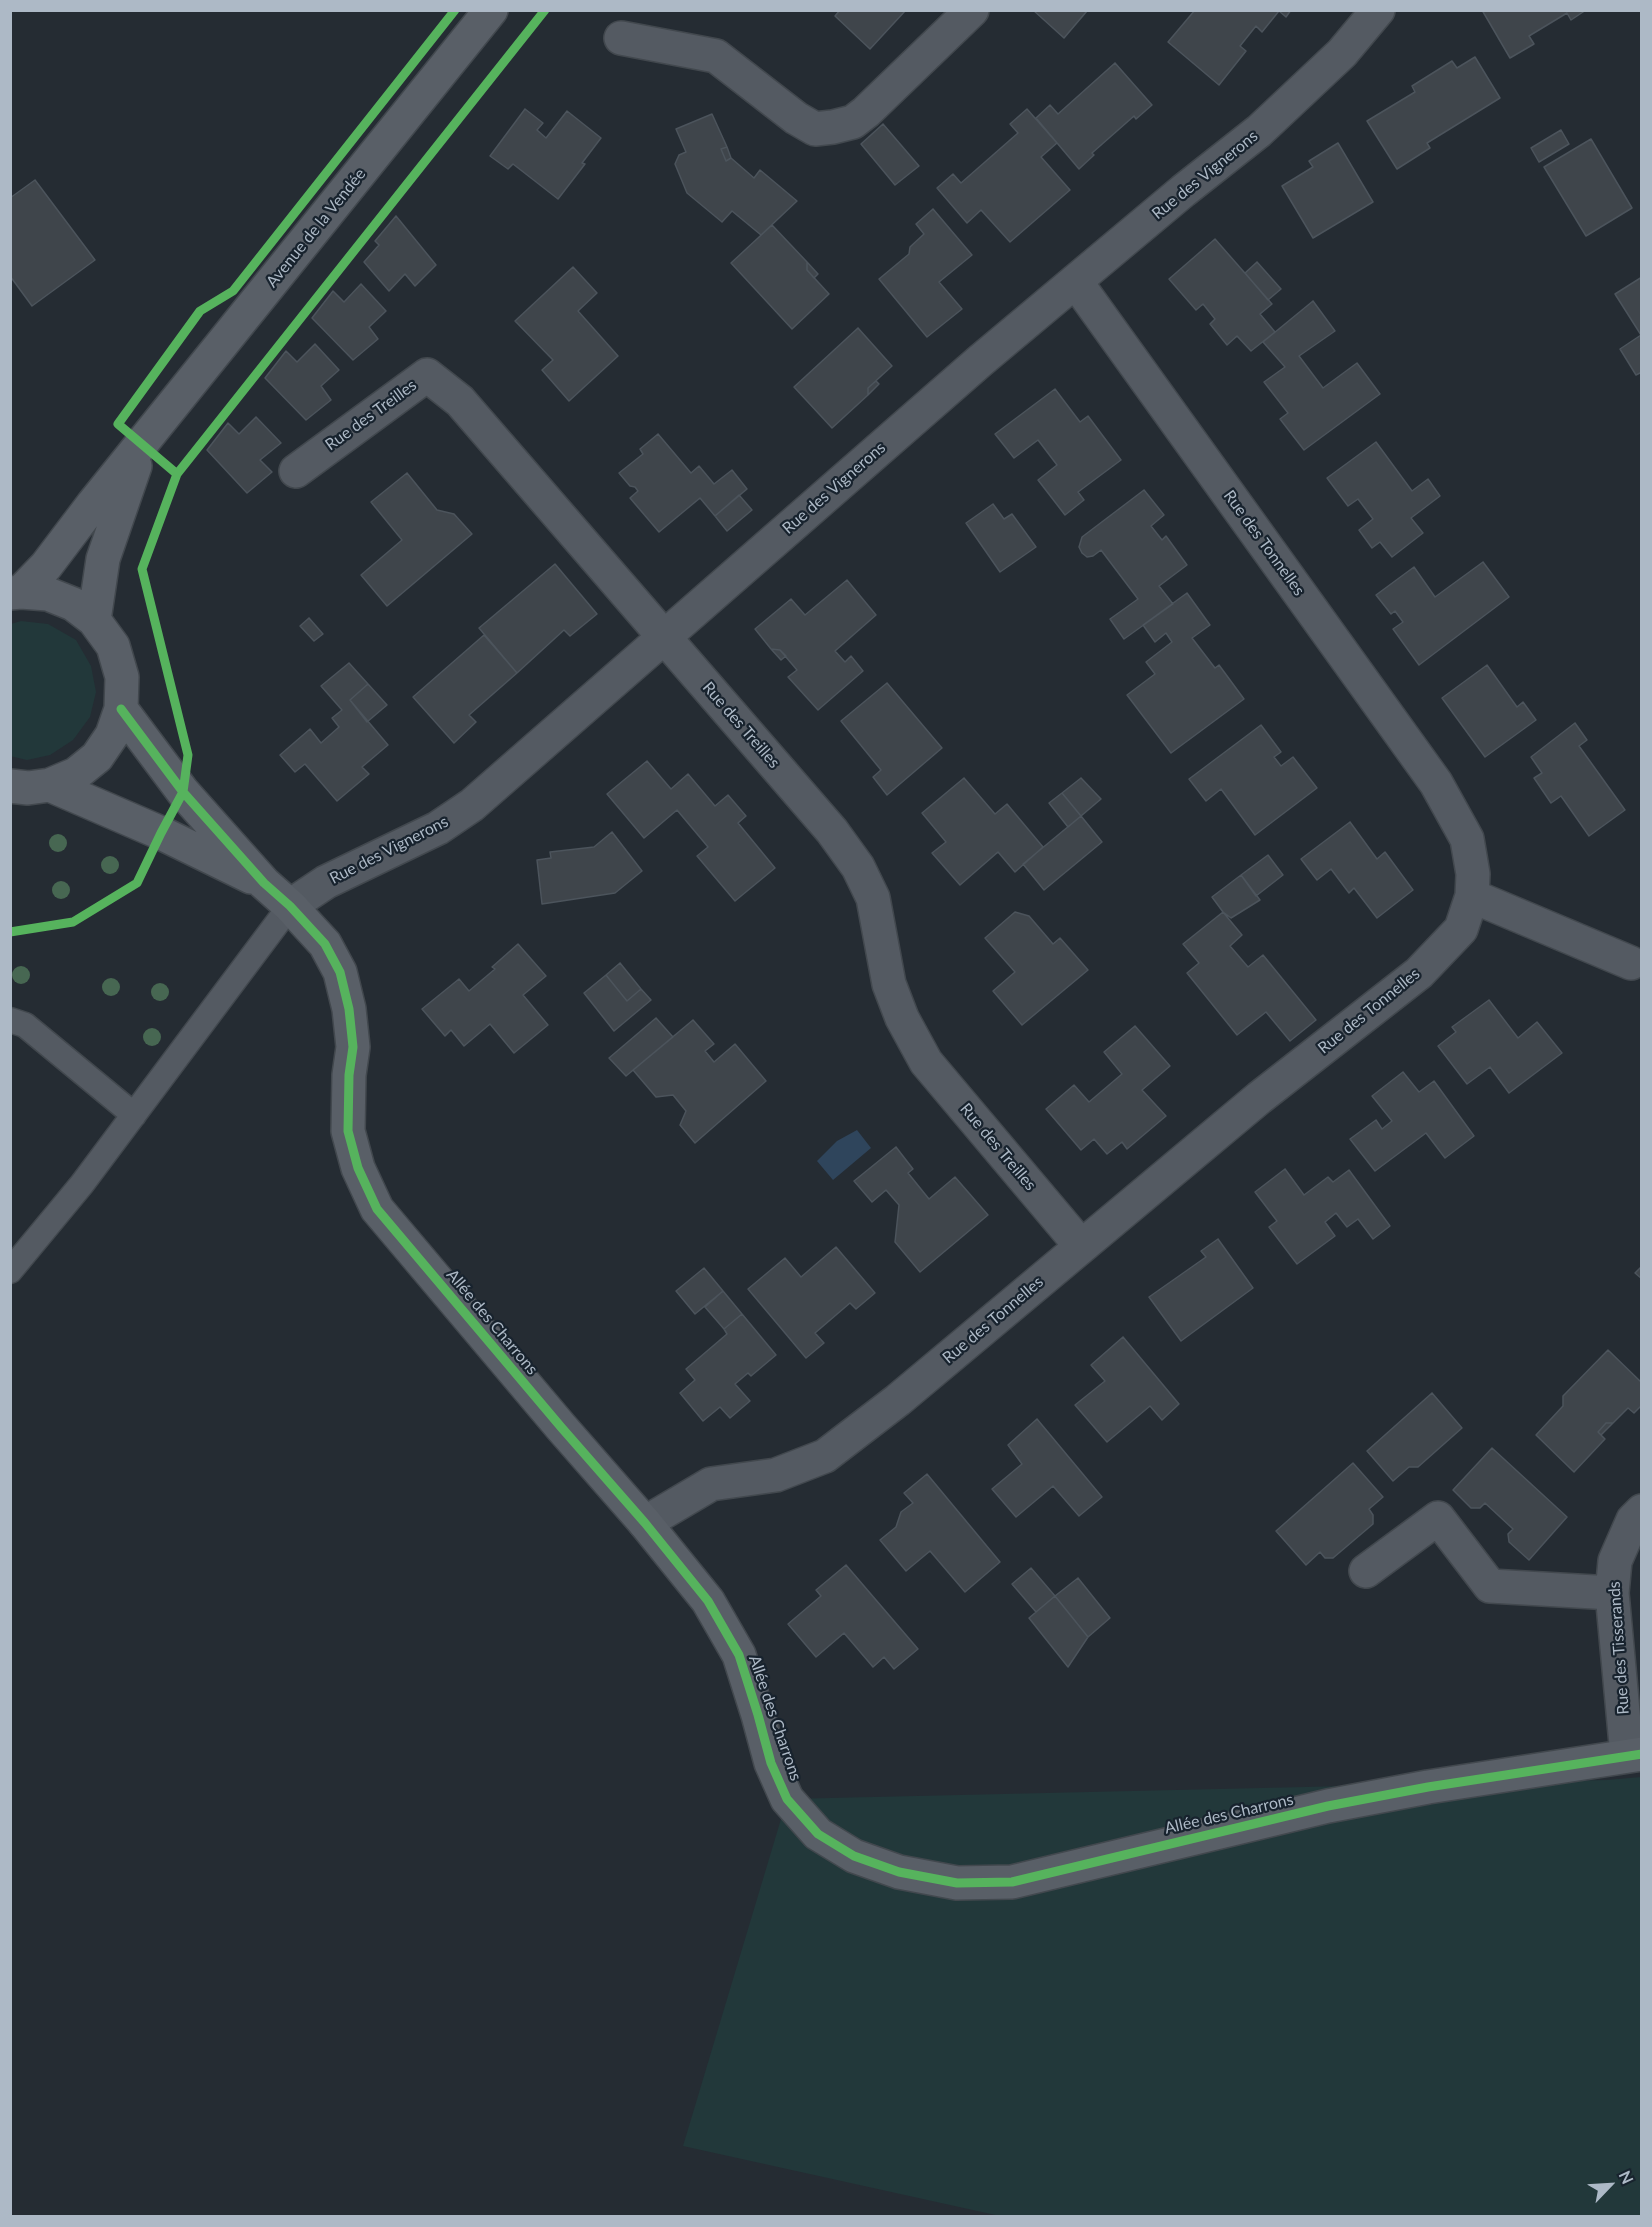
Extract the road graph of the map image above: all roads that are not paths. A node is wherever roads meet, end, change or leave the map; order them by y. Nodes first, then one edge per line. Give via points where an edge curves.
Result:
1 (491, 10) edge
2 (972, 10) edge
3 (1378, 10) edge
4 (621, 38) dead end
5 (1076, 282) junction
6 (142, 445) junction
7 (296, 471) dead end
8 (16, 593) edge
9 (94, 620) junction
10 (664, 636) junction
11 (121, 709) junction
12 (50, 785) junction
13 (10, 786) edge
14 (264, 883) junction
15 (1472, 896) junction
16 (290, 906) junction
17 (1631, 963) dead end
18 (10, 1020) edge
19 (134, 1114) junction
20 (1081, 1246) junction
21 (10, 1271) edge
22 (1641, 1511) edge
23 (645, 1522) junction
24 (1366, 1571) dead end
25 (1612, 1593) junction
26 (1634, 1754) edge

1 - 6 street, Avenue de la Vendée
2 - 4 street via 853,122 815,129 716,56
3 - 5 street, Rue des Vignerons via 1342,53 1259,131
5 - 10 street, Rue des Vignerons
5 - 15 street, Rue des Tonnelles via 1436,783 1467,840
6 - 8 street, Avenue de la Vendée via 46,566
6 - 9 street, Avenue de la Vendée via 103,559
7 - 10 street, Rue des Treilles via 427,375 460,401
8 - 9 street via 48,594 73,604
9 - 11 street via 113,646 122,677
10 - 16 street, Rue des Vignerons via 472,805 438,828 326,882
10 - 20 street, Rue des Treilles via 832,831 858,867 873,898 889,984 926,1062
11 - 12 street via 112,735 97,757 76,774
11 - 14 street via 183,792
12 - 13 street
12 - 14 street
14 - 16 street
15 - 17 street
15 - 20 street, Rue des Tonnelles via 1461,929 1419,973 1259,1098
16 - 19 lane
16 - 23 street, Allée des Charrons via 325,944 340,972 353,1047 348,1131 358,1168 377,1209
18 - 19 lane via 25,1025
19 - 21 lane
20 - 23 street, Rue des Tonnelles via 898,1400 825,1456 776,1475 711,1484
22 - 25 street, Rue des Tisserands via 1615,1561
23 - 26 street, Allée des Charrons via 708,1601 739,1655 771,1763 787,1799 818,1834 854,1856 899,1872 957,1883 1012,1882 1328,1806
24 - 25 street via 1438,1518 1490,1586
25 - 26 street, Rue des Tisserands

